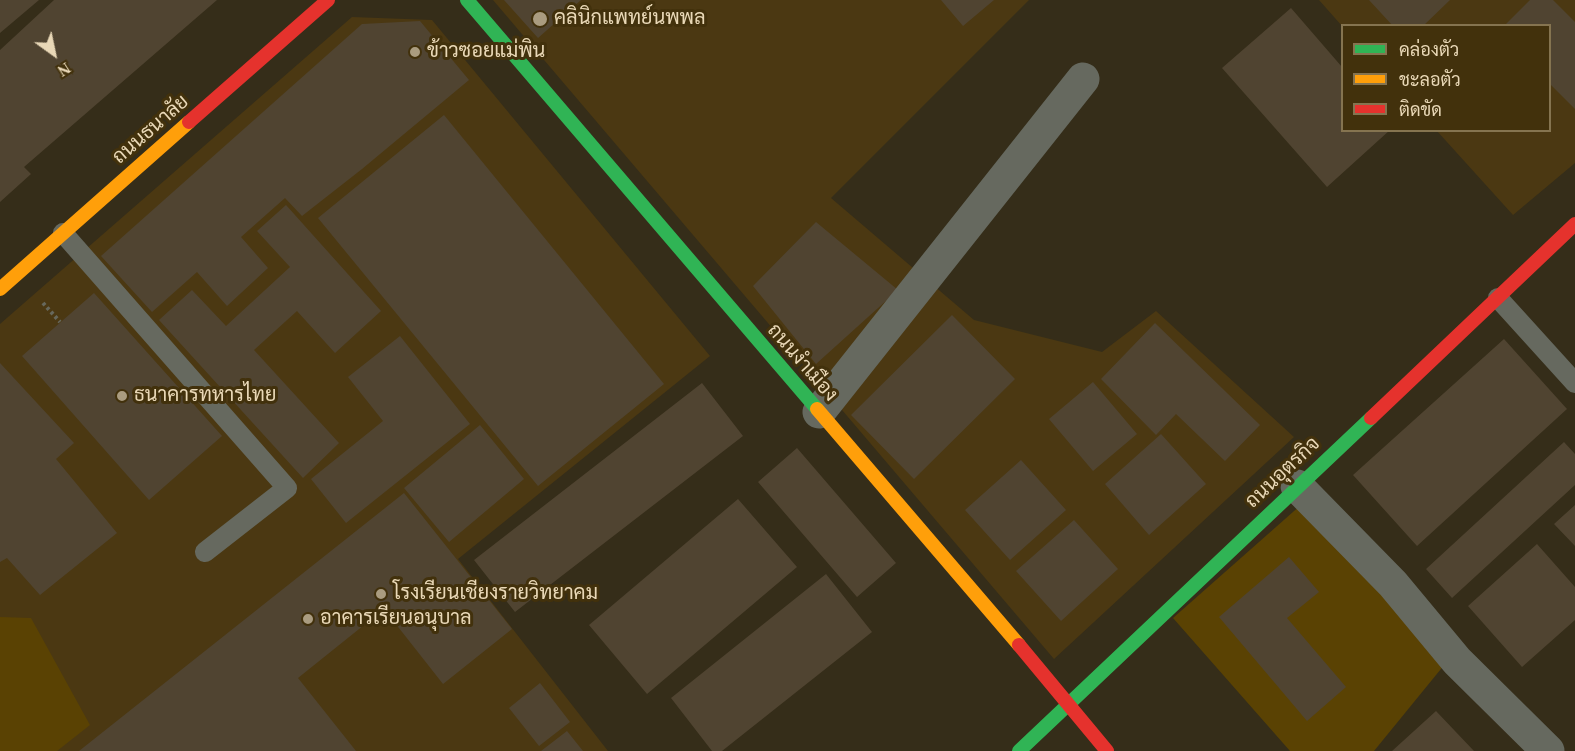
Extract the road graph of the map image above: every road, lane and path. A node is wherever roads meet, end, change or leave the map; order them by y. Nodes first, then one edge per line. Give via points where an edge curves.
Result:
1 (328, 0) edge
2 (467, 0) edge
3 (1083, 79) dead end
4 (1575, 224) edge
5 (63, 233) junction
6 (0, 289) edge
7 (37, 297) dead end
8 (1498, 298) junction
9 (60, 322) dead end
10 (1575, 383) edge
11 (819, 412) junction
12 (1297, 486) junction
13 (204, 552) dead end
14 (1069, 704) junction
15 (1019, 751) edge
16 (1107, 751) edge
17 (1548, 751) edge

1 - 5 street, ถนนธนาลัย
2 - 11 street, ถนนงำเมือง
3 - 11 street
4 - 8 street, ถนนอุตรกิจ
5 - 6 street, ถนนธนาลัย
5 - 13 lane via 287,488
7 - 9 path
8 - 10 lane
8 - 12 street, ถนนอุตรกิจ
11 - 14 street, ถนนงำเมือง
12 - 14 street, ถนนอุตรกิจ
12 - 17 street via 1393,584 1456,661
14 - 15 street, ถนนอุตรกิจ
14 - 16 street, ถนนงำเมือง

